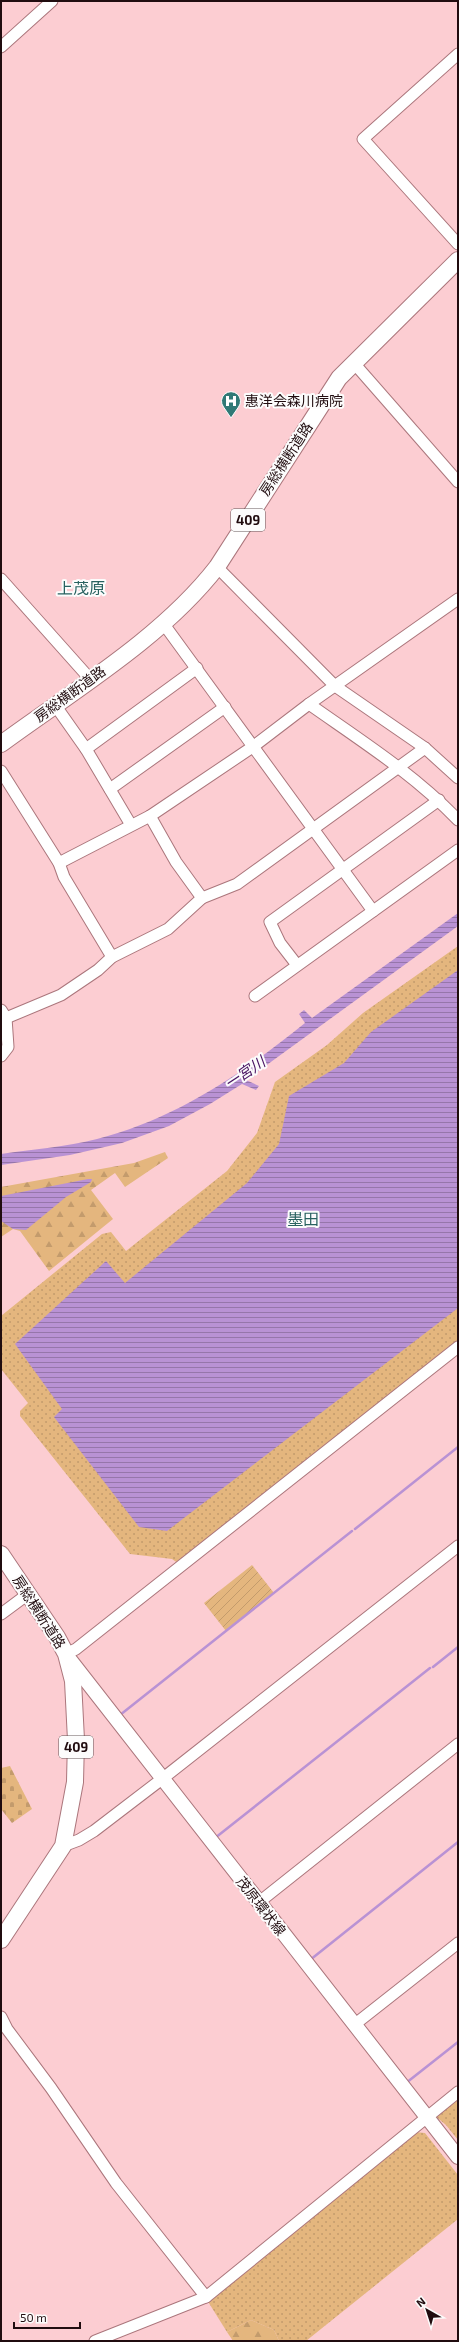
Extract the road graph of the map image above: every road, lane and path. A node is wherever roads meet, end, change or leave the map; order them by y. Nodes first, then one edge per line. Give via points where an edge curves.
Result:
1 (52, 1) edge
2 (1, 47) edge
3 (458, 54) edge
4 (458, 244) edge
5 (458, 260) edge
6 (353, 362) junction
7 (458, 482) edge
8 (217, 567) junction
9 (1, 579) edge
10 (458, 599) edge
11 (162, 622) junction
12 (197, 668) junction
13 (91, 680) junction
14 (335, 686) junction
15 (55, 704) junction
16 (309, 704) junction
17 (225, 707) junction
18 (1, 744) edge
19 (254, 746) junction
20 (425, 748) junction
21 (86, 749) junction
22 (399, 767) junction
23 (1, 771) edge
24 (458, 778) edge
25 (110, 789) junction
26 (439, 800) junction
27 (150, 816) junction
28 (458, 820) edge
29 (131, 825) junction
30 (314, 828) junction
31 (458, 850) edge
32 (59, 863) junction
33 (343, 869) junction
34 (202, 898) junction
35 (373, 911) junction
36 (112, 957) junction
37 (297, 965) junction
38 (255, 996) dead end
39 (3, 1014) edge
40 (1, 1056) edge
41 (458, 1347) edge
42 (458, 1546) edge
43 (1, 1554) edge
44 (28, 1594) junction
45 (1, 1614) edge
46 (66, 1654) junction
47 (458, 1744) edge
48 (162, 1779) junction
49 (63, 1846) junction
50 (258, 1903) junction
51 (1, 1940) edge
52 (458, 1943) edge
53 (1, 2016) edge
54 (354, 2025) junction
55 (458, 2092) edge
56 (428, 2119) junction
57 (458, 2157) edge
58 (206, 2297) junction
59 (95, 2341) edge

1 - 2 street
3 - 4 street via 363,139
5 - 6 highway, 房総横断道路 / 409
6 - 7 street
6 - 8 highway, 房総横断道路 / 409 via 339,378
8 - 11 highway, 房総横断道路 / 409 via 201,588
8 - 14 street
9 - 13 street
10 - 14 street
11 - 12 street
11 - 13 highway, 房総横断道路 / 409
12 - 17 street
12 - 21 street
13 - 15 highway, 房総横断道路 / 409
14 - 16 street
14 - 20 street
15 - 18 highway, 房総横断道路 / 409
15 - 21 street
16 - 19 street
16 - 22 street
17 - 19 street
17 - 25 street
19 - 27 street
19 - 30 street
20 - 22 street
20 - 24 street
21 - 25 street
22 - 26 street
22 - 30 street
23 - 32 street
25 - 29 street
26 - 28 street
26 - 33 street
27 - 29 street
27 - 34 street via 176,862
29 - 32 street
30 - 33 street
30 - 34 street via 237,884
31 - 35 street
32 - 36 street via 64,877
33 - 35 street
33 - 37 street via 270,922 280,943
34 - 36 street via 168,929
35 - 37 street
36 - 39 street via 98,970 61,995
37 - 38 street
39 - 40 street via 8,1047
41 - 46 street via 76,1649
42 - 48 street
43 - 44 highway, 房総横断道路 / 409
44 - 45 street
44 - 46 highway, 房総横断道路 / 409
46 - 48 main road, 茂原環状線
46 - 49 highway, 房総横断道路 / 409 via 73,1681 76,1710 75,1782
47 - 50 street
48 - 49 street via 94,1831
48 - 50 main road, 茂原環状線
49 - 51 highway, 房総横断道路 / 409
50 - 54 main road, 茂原環状線
52 - 54 street
53 - 58 street via 7,2029 116,2183
54 - 56 main road, 茂原環状線
55 - 56 street
56 - 57 main road, 茂原環状線
56 - 58 street
58 - 59 street

